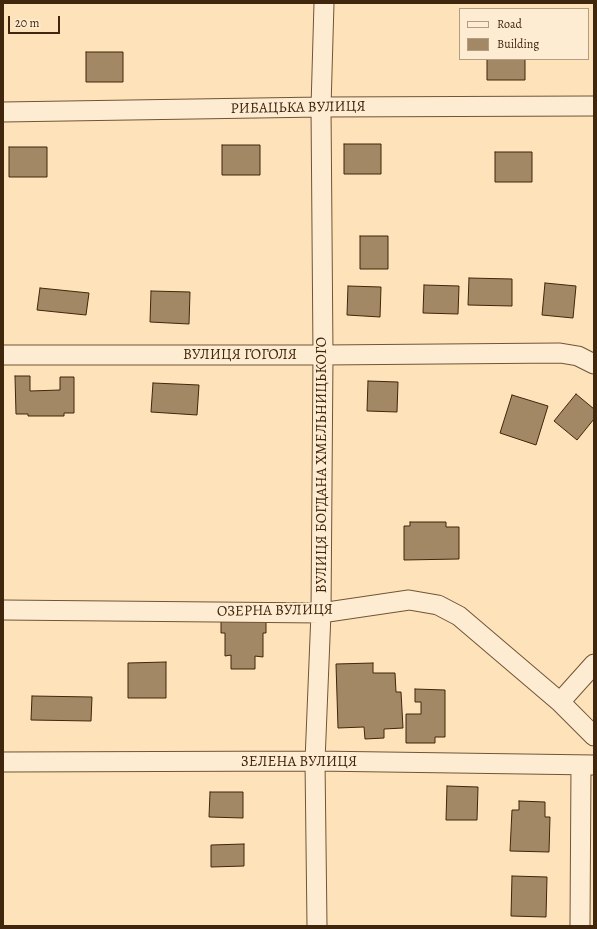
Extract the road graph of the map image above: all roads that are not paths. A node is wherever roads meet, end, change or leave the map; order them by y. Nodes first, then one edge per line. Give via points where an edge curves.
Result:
1 (324, 3) edge
2 (594, 106) edge
3 (321, 107) junction
4 (3, 112) edge
5 (3, 355) edge
6 (323, 355) junction
7 (594, 364) edge
8 (3, 610) edge
9 (321, 613) junction
10 (594, 664) edge
11 (560, 702) junction
12 (594, 736) edge
13 (315, 761) junction
14 (3, 762) edge
15 (588, 765) edge
16 (317, 926) edge
17 (580, 926) edge

1 - 3 street, ВУЛИЦЯ БОГДАНА ХМЕЛЬНИЦЬКОГО
2 - 3 street, РИБАЦЬКА ВУЛИЦЯ
3 - 4 street, РИБАЦЬКА ВУЛИЦЯ
3 - 6 street, ВУЛИЦЯ БОГДАНА ХМЕЛЬНИЦЬКОГО
5 - 6 street, ВУЛИЦЯ ГОГОЛЯ
6 - 7 street, ВУЛИЦЯ ГОГОЛЯ via 560,353 578,356
6 - 9 street, ВУЛИЦЯ БОГДАНА ХМЕЛЬНИЦЬКОГО
8 - 9 street, ОЗЕРНА ВУЛИЦЯ
9 - 11 street, ОЗЕРНА ВУЛИЦЯ via 408,600 438,605 459,616
9 - 13 street, ВУЛИЦЯ БОГДАНА ХМЕЛЬНИЦЬКОГО
10 - 11 street
11 - 12 street, ОЗЕРНА ВУЛИЦЯ
13 - 14 street, ЗЕЛЕНА ВУЛИЦЯ
13 - 15 street, ЗЕЛЕНА ВУЛИЦЯ
13 - 16 street, ВУЛИЦЯ БОГДАНА ХМЕЛЬНИЦЬКОГО
15 - 17 street

